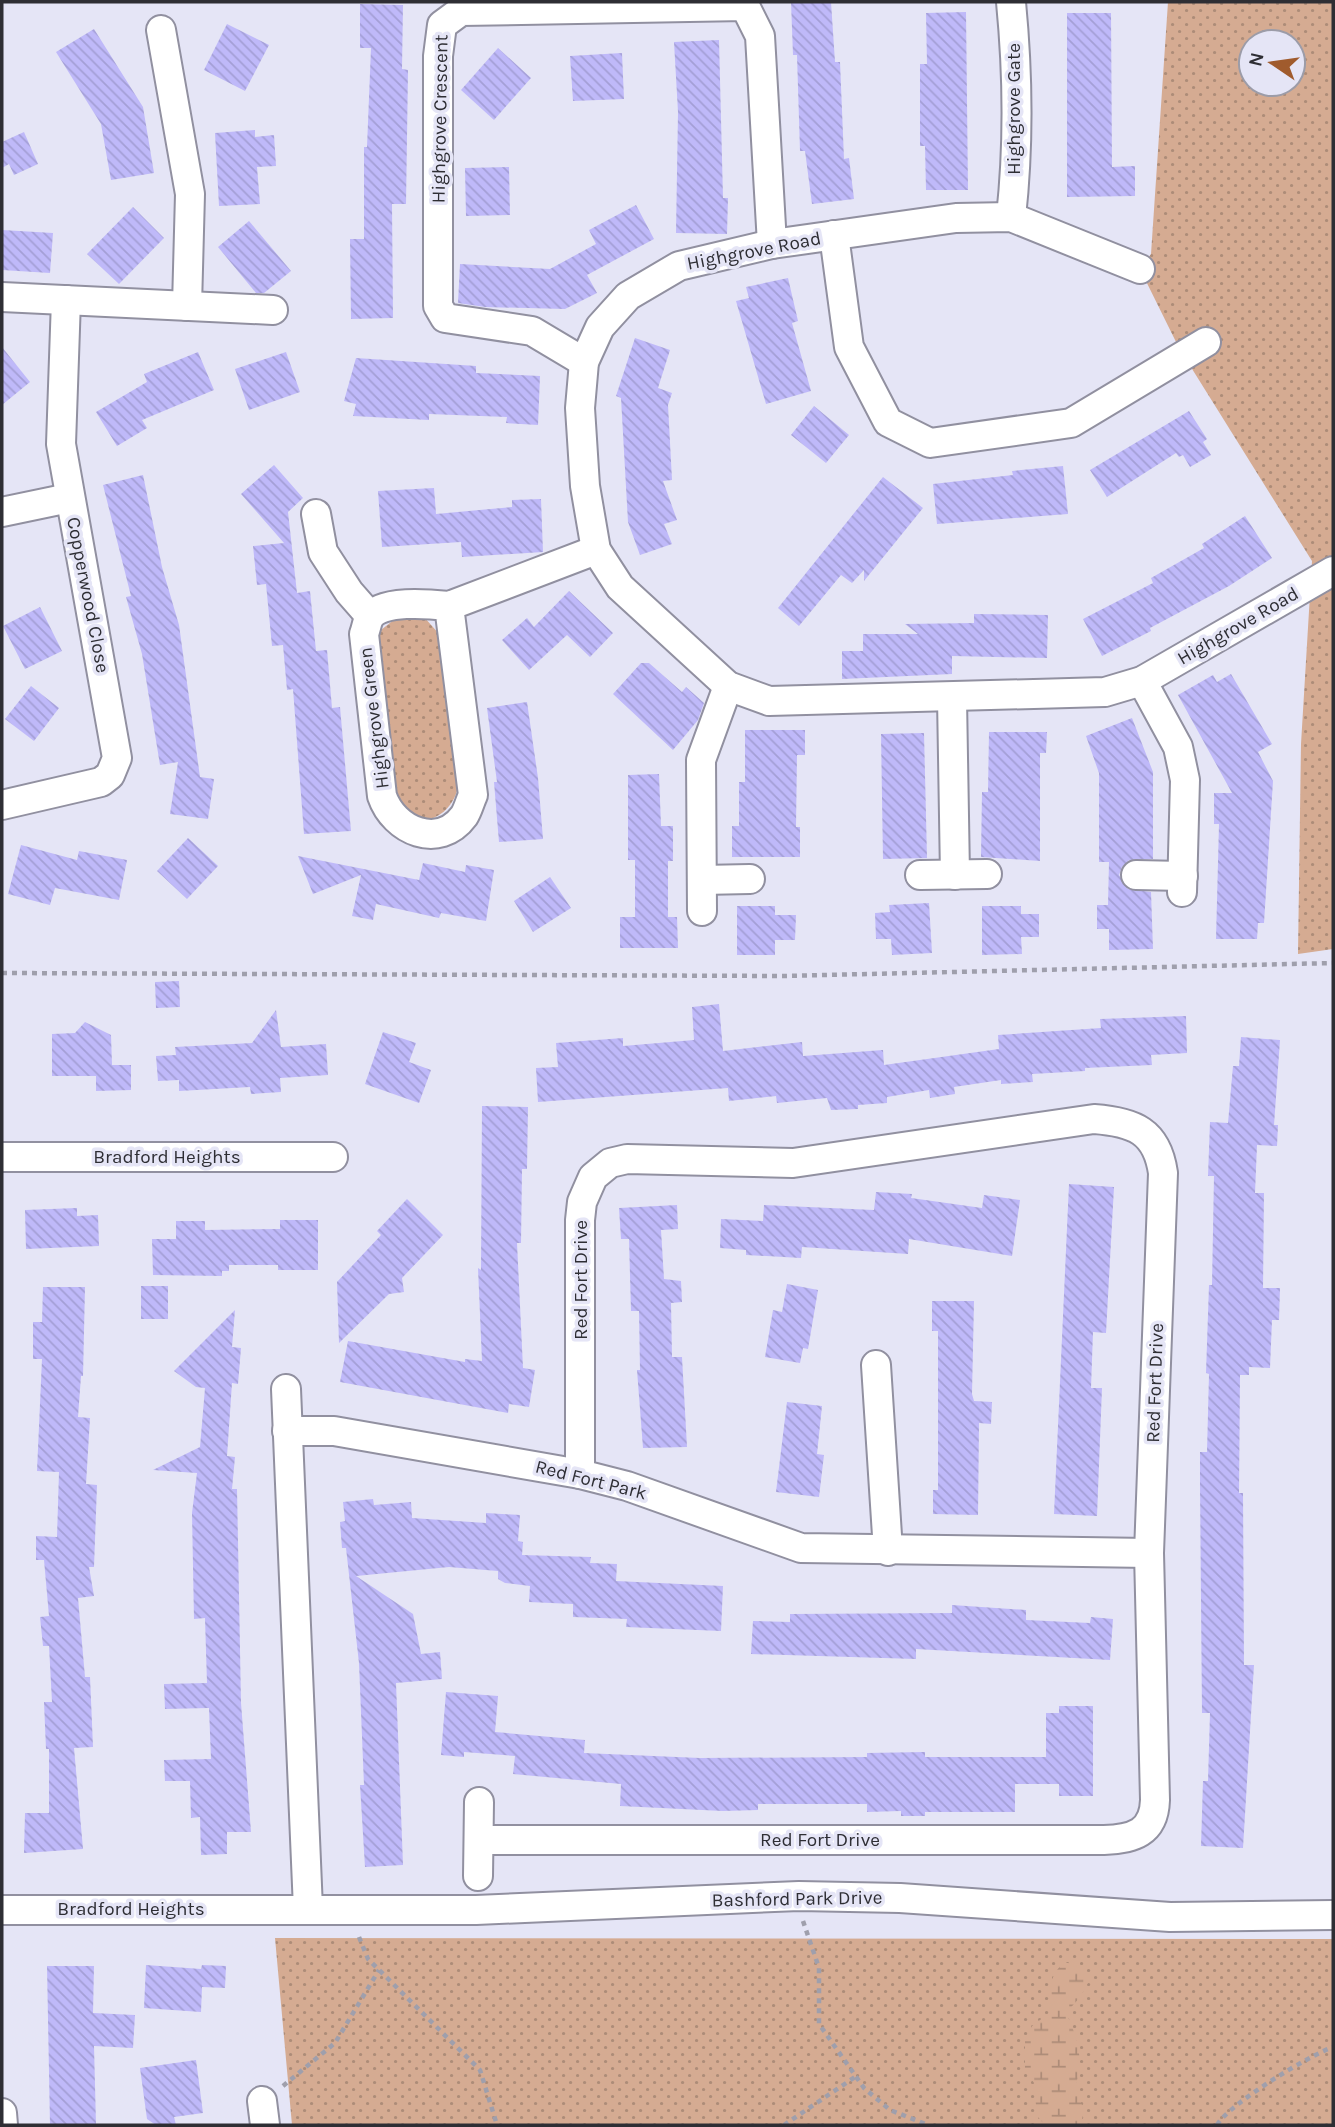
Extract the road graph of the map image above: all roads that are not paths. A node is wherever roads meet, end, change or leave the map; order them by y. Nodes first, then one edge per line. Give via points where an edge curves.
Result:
1 (1011, 2) edge
2 (161, 30) dead end
3 (1011, 217) junction
4 (834, 235) junction
5 (772, 244) junction
6 (1140, 269) dead end
7 (2, 297) edge
8 (66, 300) junction
9 (187, 306) junction
10 (272, 310) dead end
11 (1206, 342) dead end
12 (584, 362) junction
13 (69, 498) junction
14 (2, 512) edge
15 (316, 514) dead end
16 (596, 550) junction
17 (1333, 572) edge
18 (449, 606) junction
19 (370, 616) junction
20 (1142, 681) junction
21 (728, 686) junction
22 (952, 698) junction
23 (2, 805) edge
24 (987, 874) dead end
25 (920, 875) dead end
26 (955, 875) junction
27 (1136, 876) dead end
28 (750, 879) dead end
29 (702, 880) junction
30 (702, 911) dead end
31 (2, 1157) edge
32 (333, 1157) dead end
33 (876, 1365) dead end
34 (286, 1389) dead end
35 (287, 1432) junction
36 (580, 1474) junction
37 (888, 1551) junction
38 (1149, 1552) junction
39 (479, 1802) dead end
40 (479, 1840) junction
41 (478, 1876) dead end
42 (261, 1908) joint
43 (308, 1909) junction
44 (2, 1910) edge
45 (1333, 1915) edge
46 (2, 2113) edge
47 (3, 2125) edge

1 - 3 street, Highgrove Gate via 1017,73 1017,159
2 - 9 street via 190,194
3 - 4 street, Highgrove Road via 956,218
3 - 6 street
4 - 5 street, Highgrove Road
4 - 11 street via 849,347 888,422 930,443 1071,423
5 - 12 street, Highgrove Road via 680,266 628,296 600,327
5 - 12 street, Highgrove Crescent via 760,36 745,6 461,11 442,25 438,57 438,306 445,318 532,331
7 - 8 street
8 - 9 street
8 - 13 street, Copperwood Close via 61,421
9 - 10 street
12 - 16 street, Highgrove Road via 580,408 585,486
13 - 14 street
13 - 23 street, Copperwood Close via 117,758 110,775 101,782
15 - 19 street via 323,552
16 - 18 street
16 - 21 street, Highgrove Road via 620,587
17 - 20 street, Highgrove Road
18 - 19 street via 384,607
18 - 19 street, Highgrove Green via 473,795 464,816 449,829 424,834 397,823 382,796 364,634
20 - 22 street, Highgrove Road via 1105,692
20 - 27 street via 1178,747 1185,780 1183,884
21 - 22 street, Highgrove Road via 769,701
21 - 29 street via 701,760
22 - 26 street
24 - 26 street
25 - 26 street
28 - 29 street
29 - 30 street
31 - 32 street, Bradford Heights
33 - 37 street
34 - 35 street
35 - 36 street, Red Fort Park via 334,1430
35 - 43 street
36 - 37 street, Red Fort Park via 653,1495 793,1547
36 - 38 street, Red Fort Drive via 580,1220 587,1186 601,1169 627,1159 793,1163 1076,1121 1116,1121 1151,1139 1163,1174
37 - 38 street, Red Fort Park
38 - 40 street, Red Fort Drive via 1156,1800 1151,1823 1140,1834 1104,1840
39 - 40 street
40 - 41 street
42 - 43 street, Bashford Park Drive
42 - 44 street, Bradford Heights
43 - 45 street, Bashford Park Drive via 476,1910 800,1896 900,1898 1170,1917
46 - 47 street

